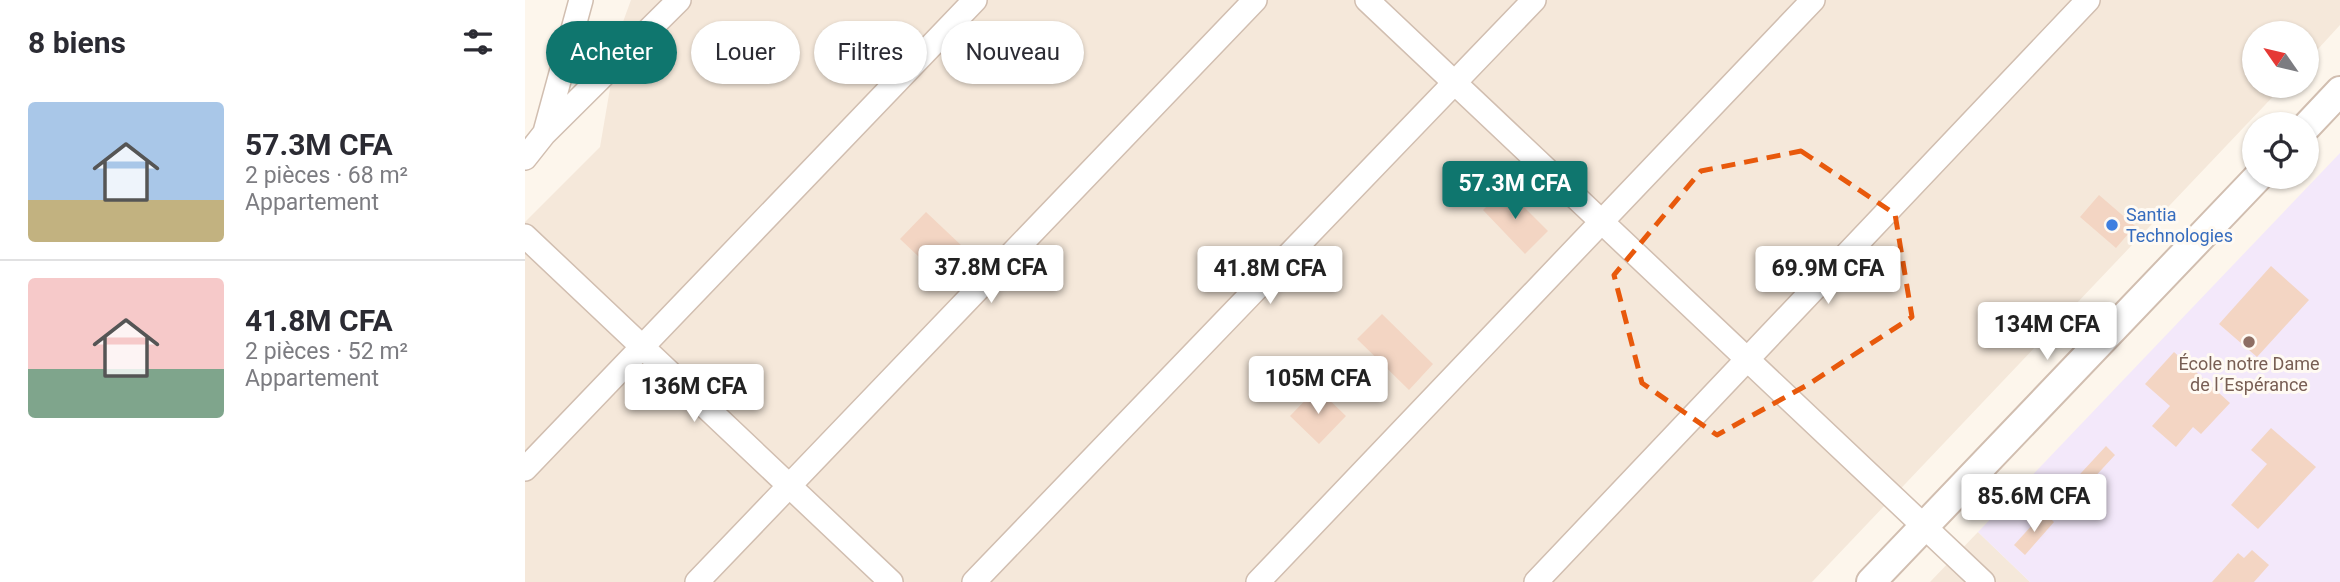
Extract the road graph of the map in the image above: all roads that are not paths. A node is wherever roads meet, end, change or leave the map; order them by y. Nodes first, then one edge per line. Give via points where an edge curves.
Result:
1 (581, 0) edge
2 (679, 0) edge
3 (975, 0) edge
4 (1255, 0) edge
5 (1367, 0) edge
6 (1534, 0) edge
7 (1813, 0) edge
8 (2088, 0) edge
9 (1455, 83) junction
10 (2340, 91) edge
11 (2319, 113) edge
12 (544, 134) junction
13 (525, 158) edge
14 (2247, 189) edge
15 (1602, 222) junction
16 (525, 236) edge
17 (644, 346) junction
18 (1748, 359) junction
19 (525, 469) edge
20 (788, 484) junction
21 (1924, 526) junction
22 (697, 582) edge
23 (891, 582) edge
24 (974, 582) edge
25 (1258, 582) edge
26 (1536, 582) edge
27 (1871, 582) edge
28 (1983, 582) edge

1 - 12 street
2 - 12 street
3 - 17 street
4 - 20 street
5 - 9 street
6 - 9 street
7 - 15 street
8 - 18 street
9 - 15 street
9 - 24 street
10 - 11 street
12 - 13 street
14 - 21 street
15 - 18 street
15 - 25 street
16 - 17 street
17 - 19 street
17 - 20 street
18 - 21 street
18 - 26 street
20 - 22 street
20 - 23 street
21 - 27 street
21 - 28 street

